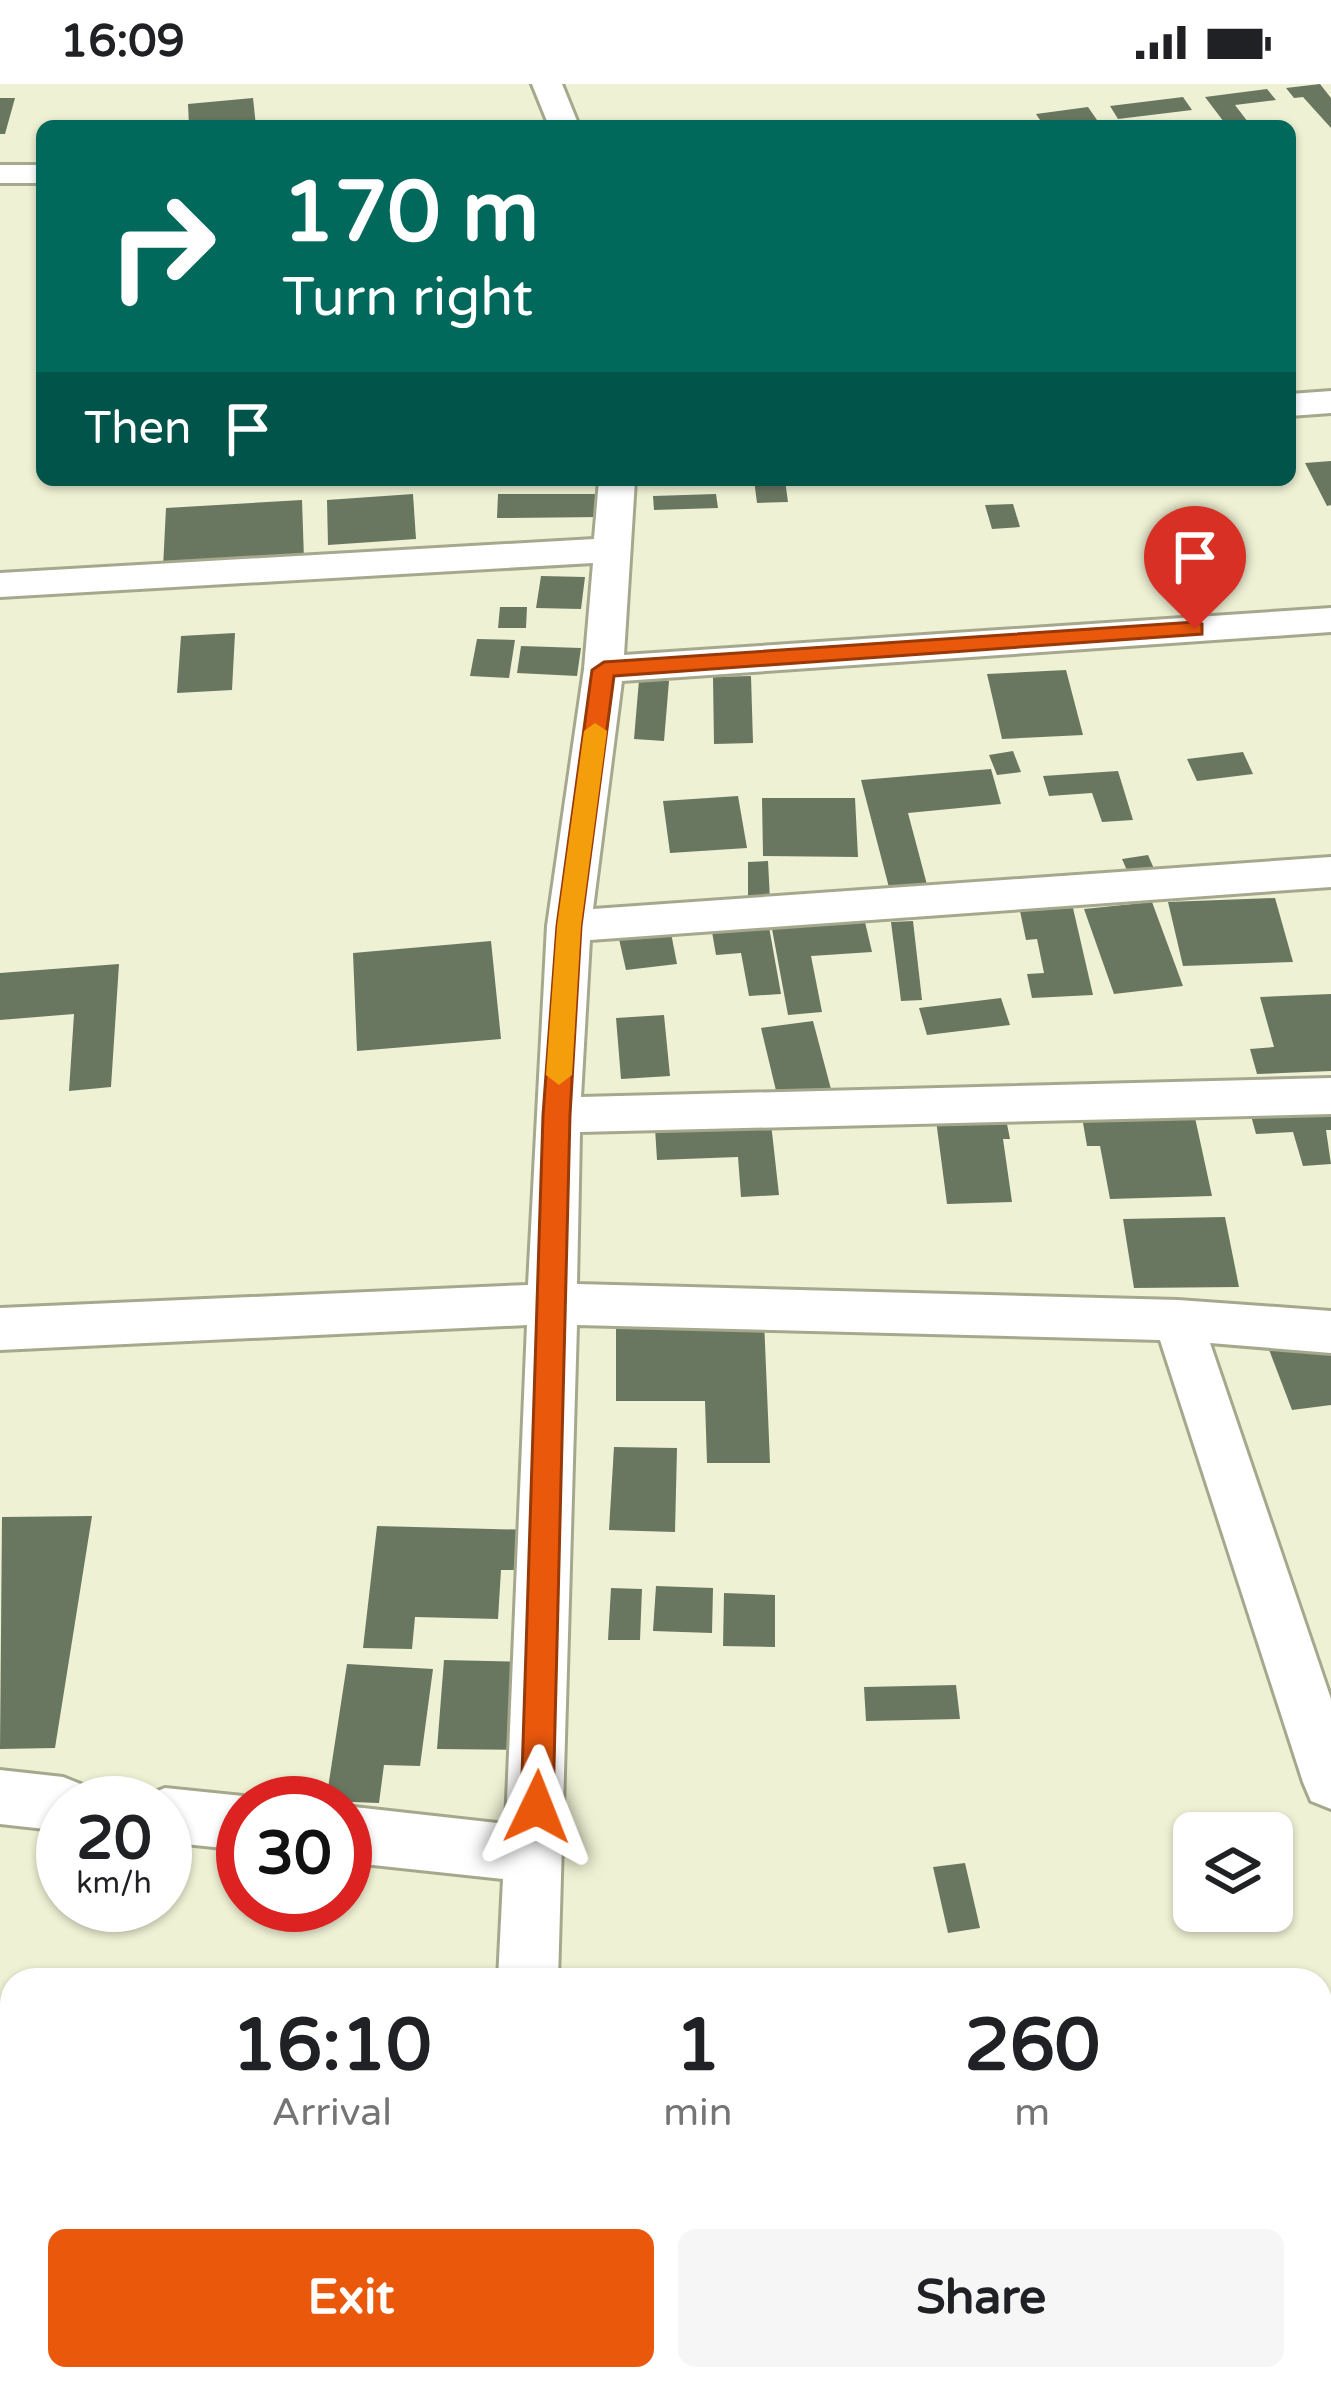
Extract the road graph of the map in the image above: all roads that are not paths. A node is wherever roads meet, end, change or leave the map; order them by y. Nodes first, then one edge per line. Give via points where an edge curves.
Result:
1 (547, 84) edge
2 (562, 120) edge
3 (0, 174) edge
4 (36, 174) edge
5 (1331, 402) edge
6 (1296, 405) edge
7 (616, 486) edge
8 (612, 550) junction
9 (0, 585) edge
10 (1331, 620) edge
11 (604, 670) junction
12 (1331, 872) edge
13 (569, 926) junction
14 (1331, 1096) edge
15 (556, 1115) junction
16 (550, 1304) junction
17 (1178, 1320) junction
18 (0, 1329) edge
19 (1331, 1332) edge
20 (1331, 1782) edge
21 (0, 1797) edge
22 (36, 1801) edge
23 (372, 1837) edge
24 (535, 1855) junction
25 (529, 1968) edge

1 - 2 street
3 - 4 street
5 - 6 street
7 - 8 street
8 - 9 street
8 - 11 street
10 - 11 street
11 - 13 street
12 - 13 street
13 - 15 street
14 - 15 street
15 - 16 street
16 - 17 street
16 - 18 street
16 - 24 street
17 - 19 street
17 - 20 street
21 - 22 street
23 - 24 street
24 - 25 street

